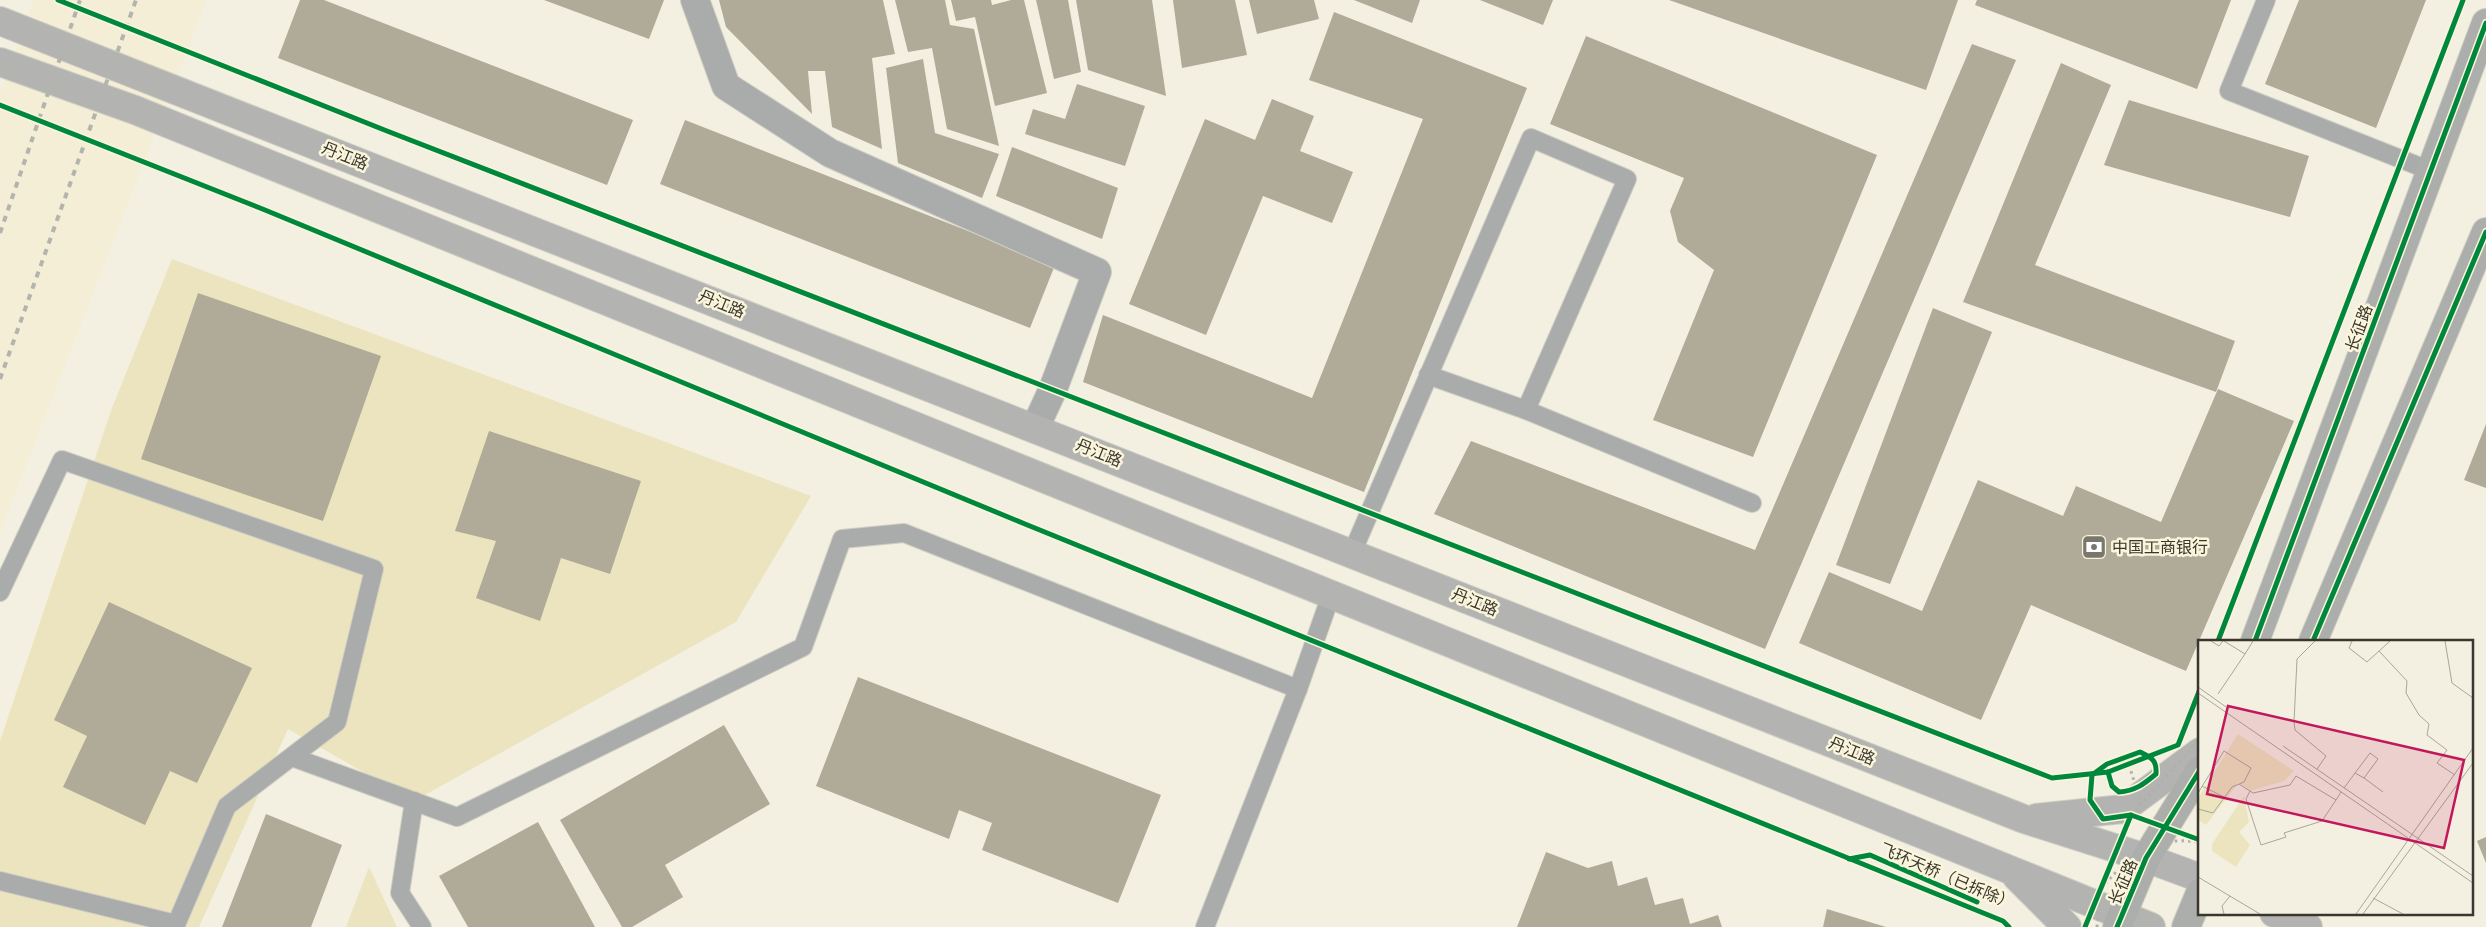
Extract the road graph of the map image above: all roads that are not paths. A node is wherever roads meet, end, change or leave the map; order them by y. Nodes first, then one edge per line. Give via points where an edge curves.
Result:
1 (695, 0) edge
2 (2266, 0) edge
3 (0, 21) edge
4 (2486, 23) edge
5 (0, 62) edge
6 (2431, 171) junction
7 (2486, 232) edge
8 (1428, 375) junction
9 (1526, 410) junction
10 (1035, 428) junction
11 (1752, 503) dead end
12 (1352, 553) junction
13 (0, 592) edge
14 (1331, 595) junction
15 (2255, 640) edge
16 (2312, 640) edge
17 (1298, 688) junction
18 (2198, 753) edge
19 (292, 757) junction
20 (2198, 773) edge
21 (414, 801) junction
22 (2024, 819) junction
23 (2146, 858) junction
24 (2008, 869) junction
25 (2198, 877) edge
26 (0, 881) edge
27 (2198, 898) edge
28 (2120, 921) edge
29 (175, 925) edge
30 (422, 927) edge
31 (1205, 927) edge
32 (2066, 927) edge
33 (2152, 927) edge
34 (2186, 927) edge

1 - 10 street via 726,86 830,153 1097,272
2 - 6 lane via 2229,91
3 - 10 main road, 丹江路
4 - 6 main road, 长征路
5 - 14 main road via 135,110
6 - 15 main road, 长征路
7 - 16 main road
8 - 9 lane
8 - 9 lane via 1531,138 1626,179
8 - 12 lane
9 - 11 lane
10 - 12 main road, 丹江路
12 - 22 main road, 丹江路
13 - 19 lane via 62,460 374,568 337,722
14 - 17 lane
14 - 24 main road
17 - 21 lane via 904,533 842,539 803,647 457,817
17 - 31 lane
18 - 22 main road via 2123,809
19 - 21 lane
19 - 29 lane via 227,806
20 - 23 main road, 长征路
21 - 30 lane via 400,893
22 - 23 main road, 丹江路
23 - 25 main road, 丹江路
23 - 28 main road, 长征路
24 - 28 main road
24 - 32 main road
26 - 29 lane
27 - 34 main road
28 - 33 main road

